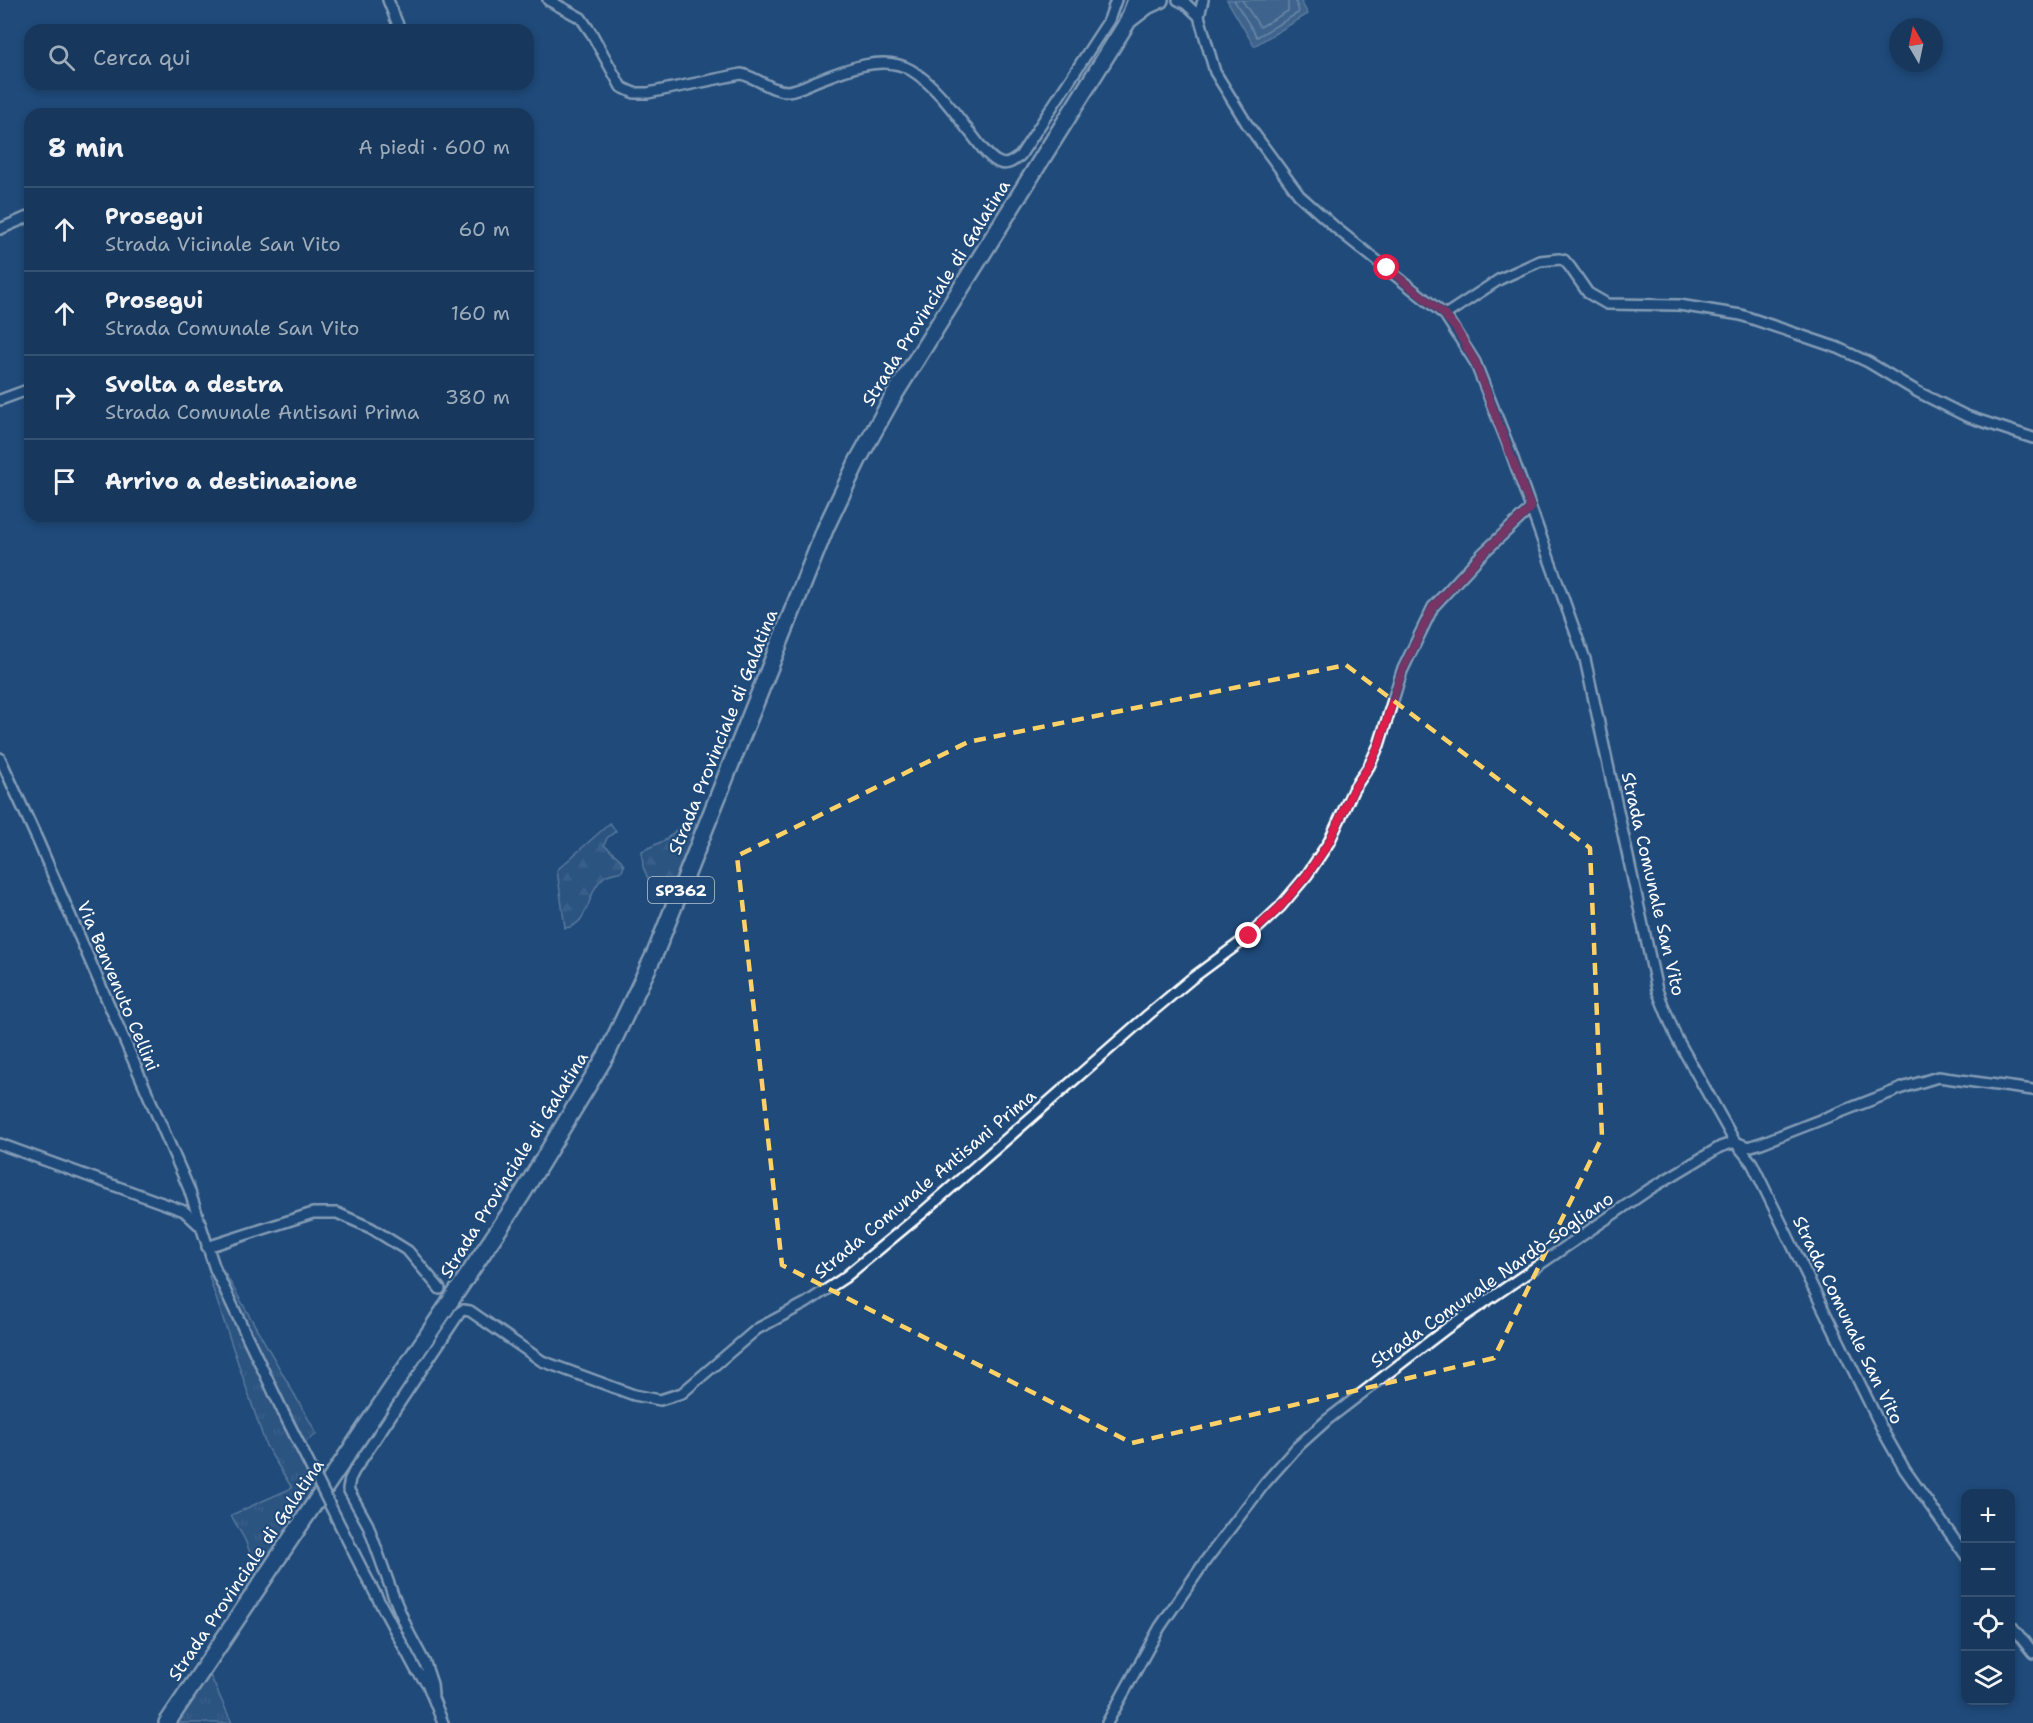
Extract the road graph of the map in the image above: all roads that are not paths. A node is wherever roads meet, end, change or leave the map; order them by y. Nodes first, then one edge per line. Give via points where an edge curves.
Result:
1 (388, 0) edge
2 (548, 0) edge
3 (1116, 0) edge
4 (1136, 0) edge
5 (1160, 0) edge
6 (1178, 0) edge
7 (1203, 0) edge
8 (1199, 16) junction
9 (1128, 21) junction
10 (398, 24) edge
11 (24, 219) edge
12 (0, 229) edge
13 (1445, 315) junction
14 (24, 391) edge
15 (0, 400) edge
16 (2033, 438) edge
17 (1531, 508) junction
18 (0, 758) edge
19 (2033, 1090) edge
20 (1735, 1142) junction
21 (0, 1144) edge
22 (201, 1228) junction
23 (207, 1247) junction
24 (440, 1289) dead end
25 (1961, 1550) edge
26 (2015, 1630) edge
27 (2033, 1653) edge
28 (433, 1695) junction
29 (167, 1723) edge
30 (443, 1723) edge
31 (1107, 1723) edge

1 - 10 street
2 - 3 street via 581,18 627,91 648,93 741,74 792,91 860,66 896,64 922,78 988,155 1000,163 1011,163 1020,156 1109,20
4 - 9 main road, Strada Provinciale di Galatina / SP362
5 - 9 main road, Strada Provinciale di Galatina / SP362
6 - 8 street
7 - 8 street
8 - 13 street, Strada Comunale San Vito via 1215,72 1299,195
9 - 29 main road, Strada Provinciale di Galatina / SP362 via 892,397 858,460 826,527 656,951 607,1054 521,1196
11 - 12 street
13 - 16 street via 1500,279 1540,261 1564,260 1588,293 1607,304 1680,305 1741,315 1838,348 1966,416
13 - 17 street, Strada Comunale San Vito via 1475,362
14 - 15 street
17 - 20 street, Strada Comunale San Vito via 1586,659 1657,990 1676,1036
17 - 28 street, Strada Comunale Antisani Prima via 1433,607 1402,671 1369,766 1329,842 1280,907 1148,1015 844,1278 758,1329 682,1393 660,1400 634,1395 542,1361 470,1311 460,1312 349,1484 405,1624 425,1663
18 - 22 street, Via Benvenuto Cellini via 189,1189
19 - 20 street, Strada Comunale Nardò-Sogliano via 1938,1077 1761,1143 1748,1147
20 - 25 street, Strada Comunale San Vito via 1752,1163 1900,1461
20 - 31 street, Strada Comunale Nardò-Sogliano via 1650,1189 1447,1328 1297,1447 1206,1560 1160,1627
21 - 22 street via 184,1211
22 - 23 street, Via Benvenuto Cellini
23 - 24 street via 313,1213 337,1213 372,1228 408,1251
23 - 28 street, Via Benvenuto Cellini, bridge via 214,1269 361,1567
26 - 27 street
28 - 30 street

